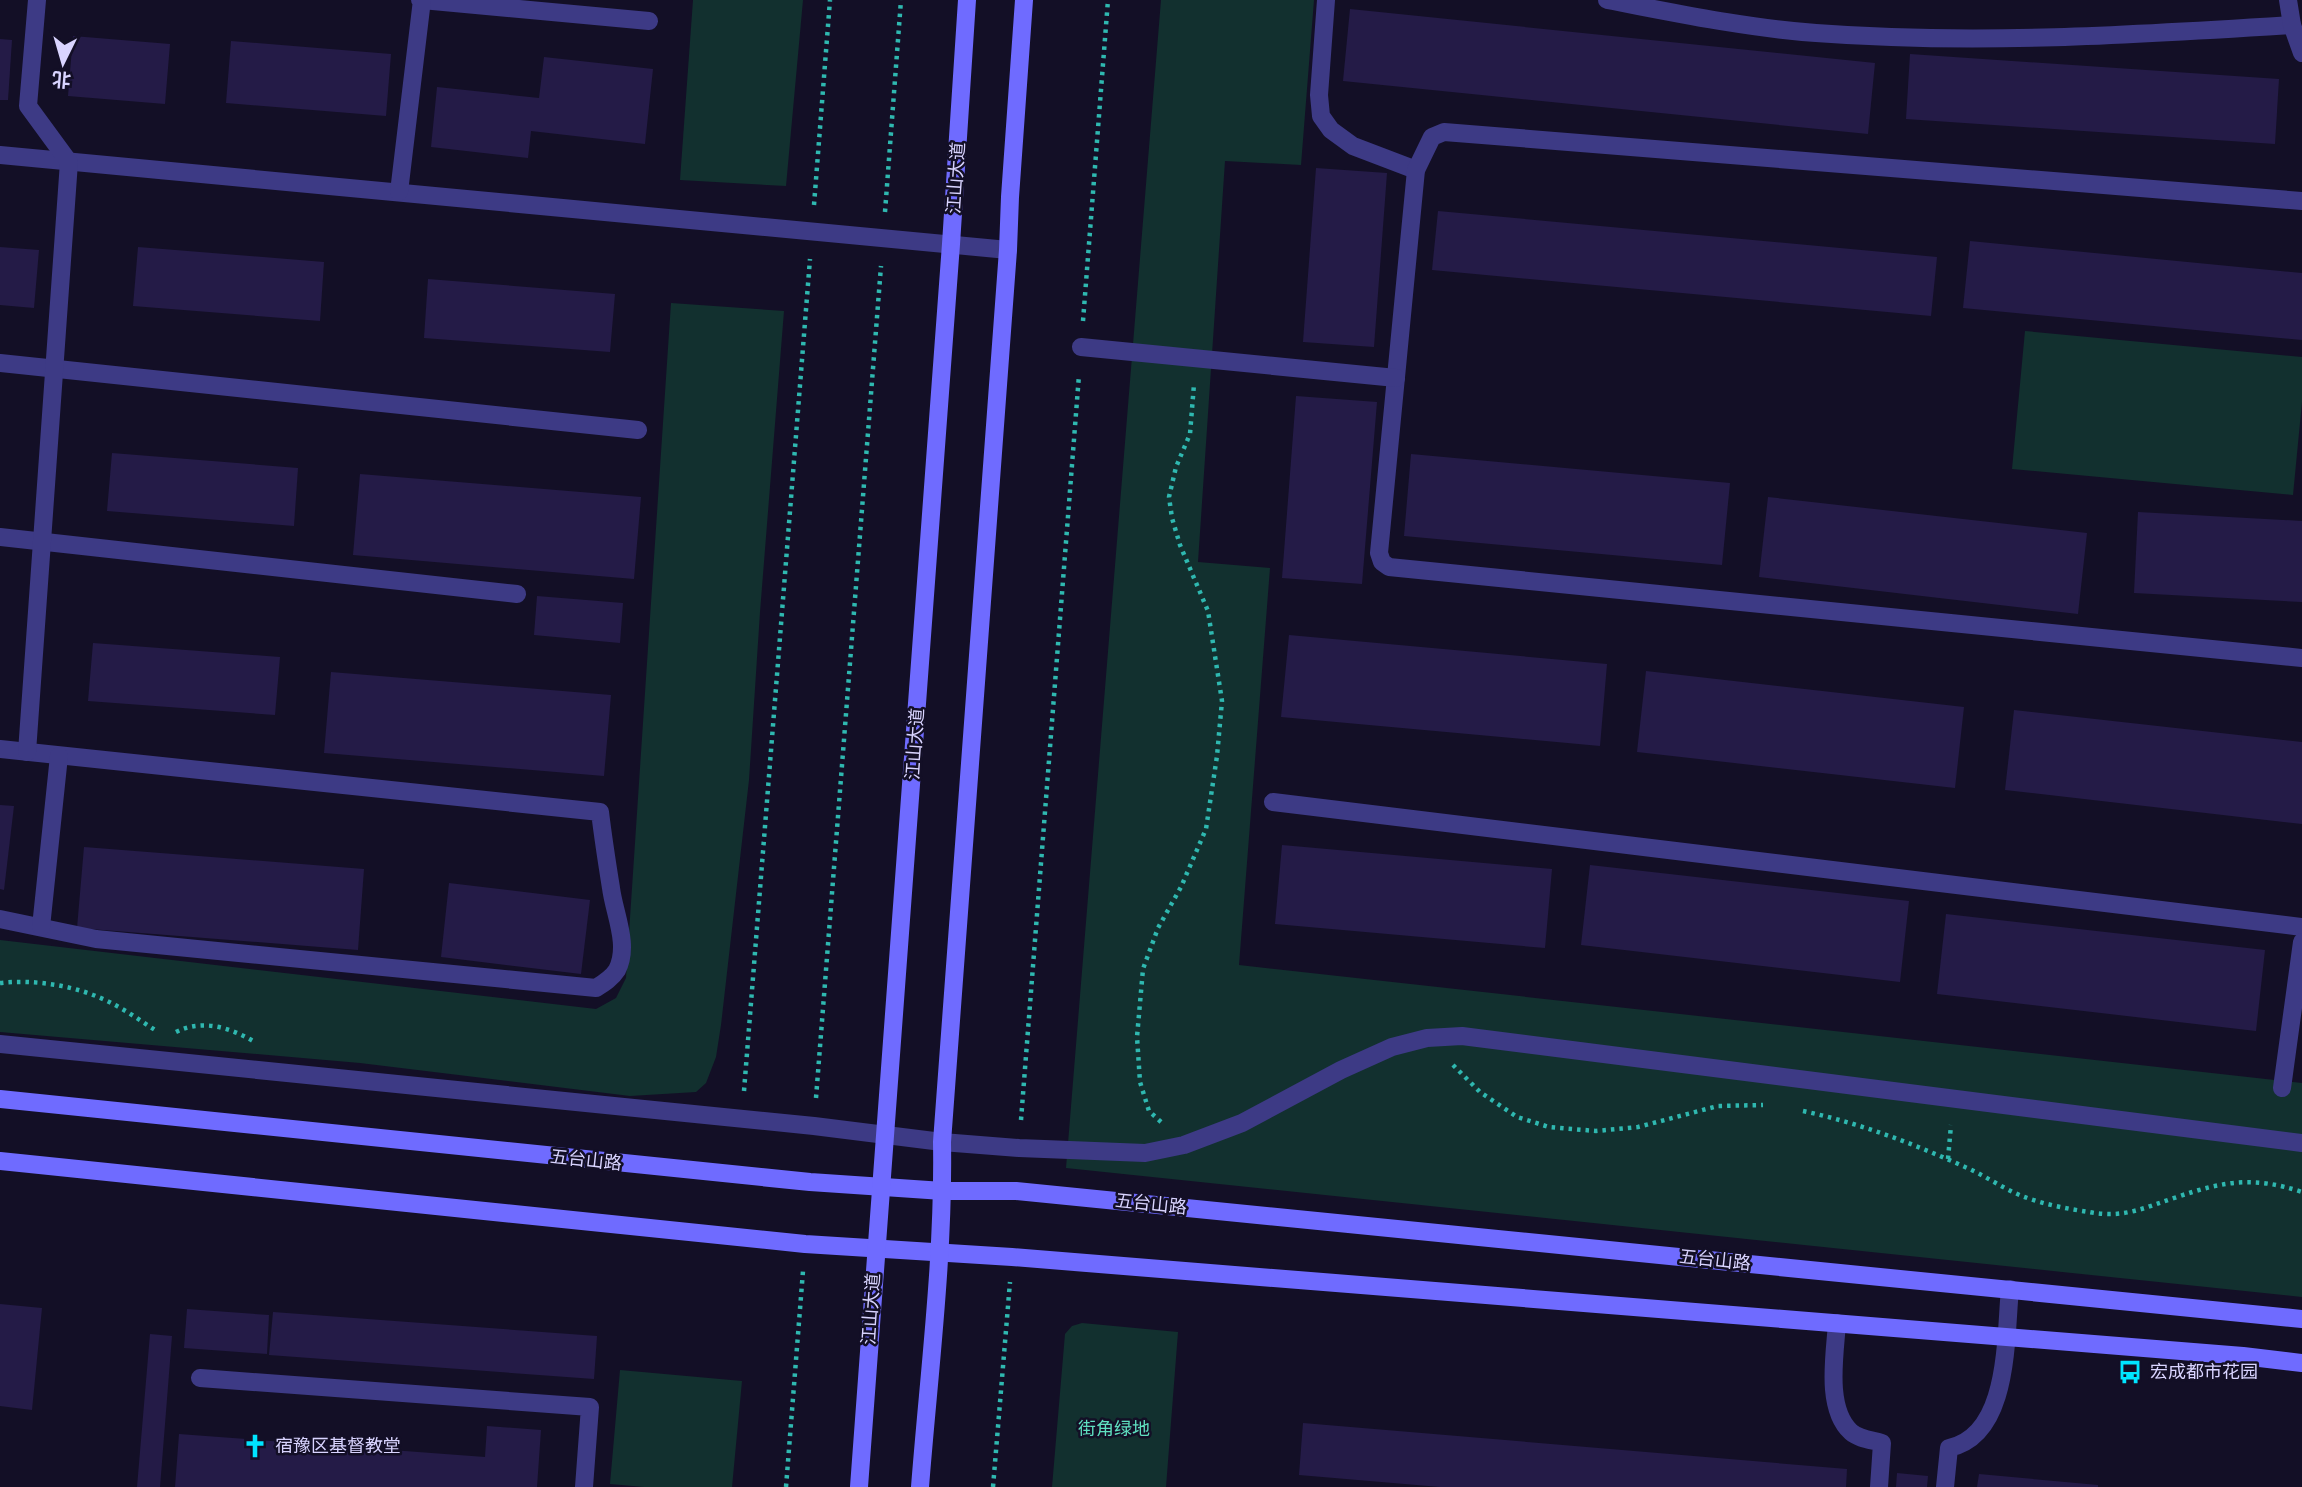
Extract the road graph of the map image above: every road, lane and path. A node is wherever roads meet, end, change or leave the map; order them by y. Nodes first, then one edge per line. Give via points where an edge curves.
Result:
1 (37, 0) edge
2 (421, 0) edge
3 (830, 0) edge
4 (901, 0) edge
5 (967, 0) edge
6 (1024, 0) edge
7 (1108, 0) edge
8 (1326, 0) edge
9 (1607, 0) edge
10 (2288, 0) edge
11 (649, 21) dead end
12 (2292, 25) junction
13 (2302, 51) edge
14 (0, 155) edge
15 (69, 162) junction
16 (1416, 170) junction
17 (398, 192) junction
18 (2302, 201) edge
19 (812, 231) junction
20 (883, 237) junction
21 (951, 244) junction
22 (1009, 250) junction
23 (1081, 347) junction
24 (1197, 359) junction
25 (0, 363) edge
26 (54, 367) junction
27 (1396, 378) junction
28 (638, 430) dead end
29 (0, 537) edge
30 (42, 542) junction
31 (517, 594) dead end
32 (2302, 657) edge
33 (0, 749) edge
34 (27, 752) junction
35 (59, 756) junction
36 (1273, 802) dead end
37 (0, 919) edge
38 (41, 927) junction
39 (2302, 927) edge
40 (2302, 942) edge
41 (0, 983) edge
42 (156, 1031) dead end
43 (1427, 1038) junction
44 (0, 1044) edge
45 (2282, 1088) dead end
46 (0, 1099) edge
47 (1765, 1105) dead end
48 (1791, 1109) dead end
49 (742, 1119) junction
50 (1034, 1123) dead end
51 (814, 1126) junction
52 (1157, 1130) dead end
53 (886, 1135) junction
54 (942, 1142) junction
55 (2302, 1143) edge
56 (0, 1161) edge
57 (881, 1187) junction
58 (943, 1191) junction
59 (2302, 1192) edge
60 (805, 1244) junction
61 (875, 1250) junction
62 (939, 1254) junction
63 (1012, 1257) junction
64 (2010, 1289) junction
65 (2302, 1319) edge
66 (1837, 1323) junction
67 (2005, 1337) junction
68 (2302, 1363) edge
69 (200, 1378) dead end
70 (584, 1487) edge
71 (786, 1487) edge
72 (859, 1487) edge
73 (920, 1487) edge
74 (993, 1487) edge
75 (1879, 1487) edge
76 (1945, 1487) edge

1 - 15 lane via 28,106
2 - 11 lane
2 - 17 lane
3 - 19 path
4 - 20 path
5 - 21 main road, 江山大道
6 - 22 main road
7 - 23 path
8 - 16 lane via 1321,116 1353,146
9 - 12 lane via 1814,33 1934,39 2063,38
10 - 12 lane
12 - 13 lane
14 - 15 lane
15 - 17 lane
15 - 26 lane
16 - 18 lane via 1432,136 1444,132
16 - 27 lane
17 - 19 lane
19 - 20 lane
19 - 49 path
20 - 21 lane
20 - 51 path
21 - 22 lane
21 - 53 main road, 江山大道
22 - 54 main road
23 - 24 lane
23 - 50 path via 1021,1122
24 - 27 lane
24 - 52 path via 1190,434 1170,497 1180,545 1208,611 1222,701 1206,828 1143,969 1137,1037 1140,1082 1149,1111 1166,1127
25 - 26 lane
26 - 28 lane
26 - 30 lane
27 - 32 lane via 1379,553 1389,567
29 - 30 lane
30 - 31 lane
30 - 34 lane
33 - 34 lane
34 - 35 lane
35 - 38 lane
35 - 38 lane via 600,812 621,947 618,968 596,988 96,939
36 - 39 lane
37 - 38 lane
40 - 45 lane
41 - 42 path via 33,982 85,993 111,1002
43 - 47 path via 1480,1092 1517,1117 1549,1127 1596,1131 1638,1127 1718,1106
43 - 54 lane via 1392,1047 1242,1123 1171,1148 1145,1153
43 - 55 lane via 1462,1037
44 - 49 lane
46 - 57 main road, 五台山路
48 - 59 path via 1852,1122 1966,1167 2023,1196 2092,1213 2135,1213 2220,1184 2252,1180
49 - 51 lane
51 - 53 lane
53 - 54 lane
53 - 57 main road, 江山大道
54 - 58 main road
56 - 60 main road
57 - 58 main road, 五台山路
57 - 61 main road, 江山大道
58 - 62 main road
58 - 64 main road, 五台山路 via 1016,1191
60 - 61 main road
60 - 71 path
61 - 62 main road
61 - 72 main road, 江山大道
62 - 63 main road
62 - 73 main road
63 - 66 main road
63 - 74 path
64 - 65 main road, 五台山路
64 - 67 lane
66 - 67 main road
66 - 75 lane via 1833,1375 1839,1409 1851,1432 1882,1443
67 - 68 main road
67 - 76 lane via 1992,1410 1972,1438 1949,1448
69 - 70 lane via 590,1407

